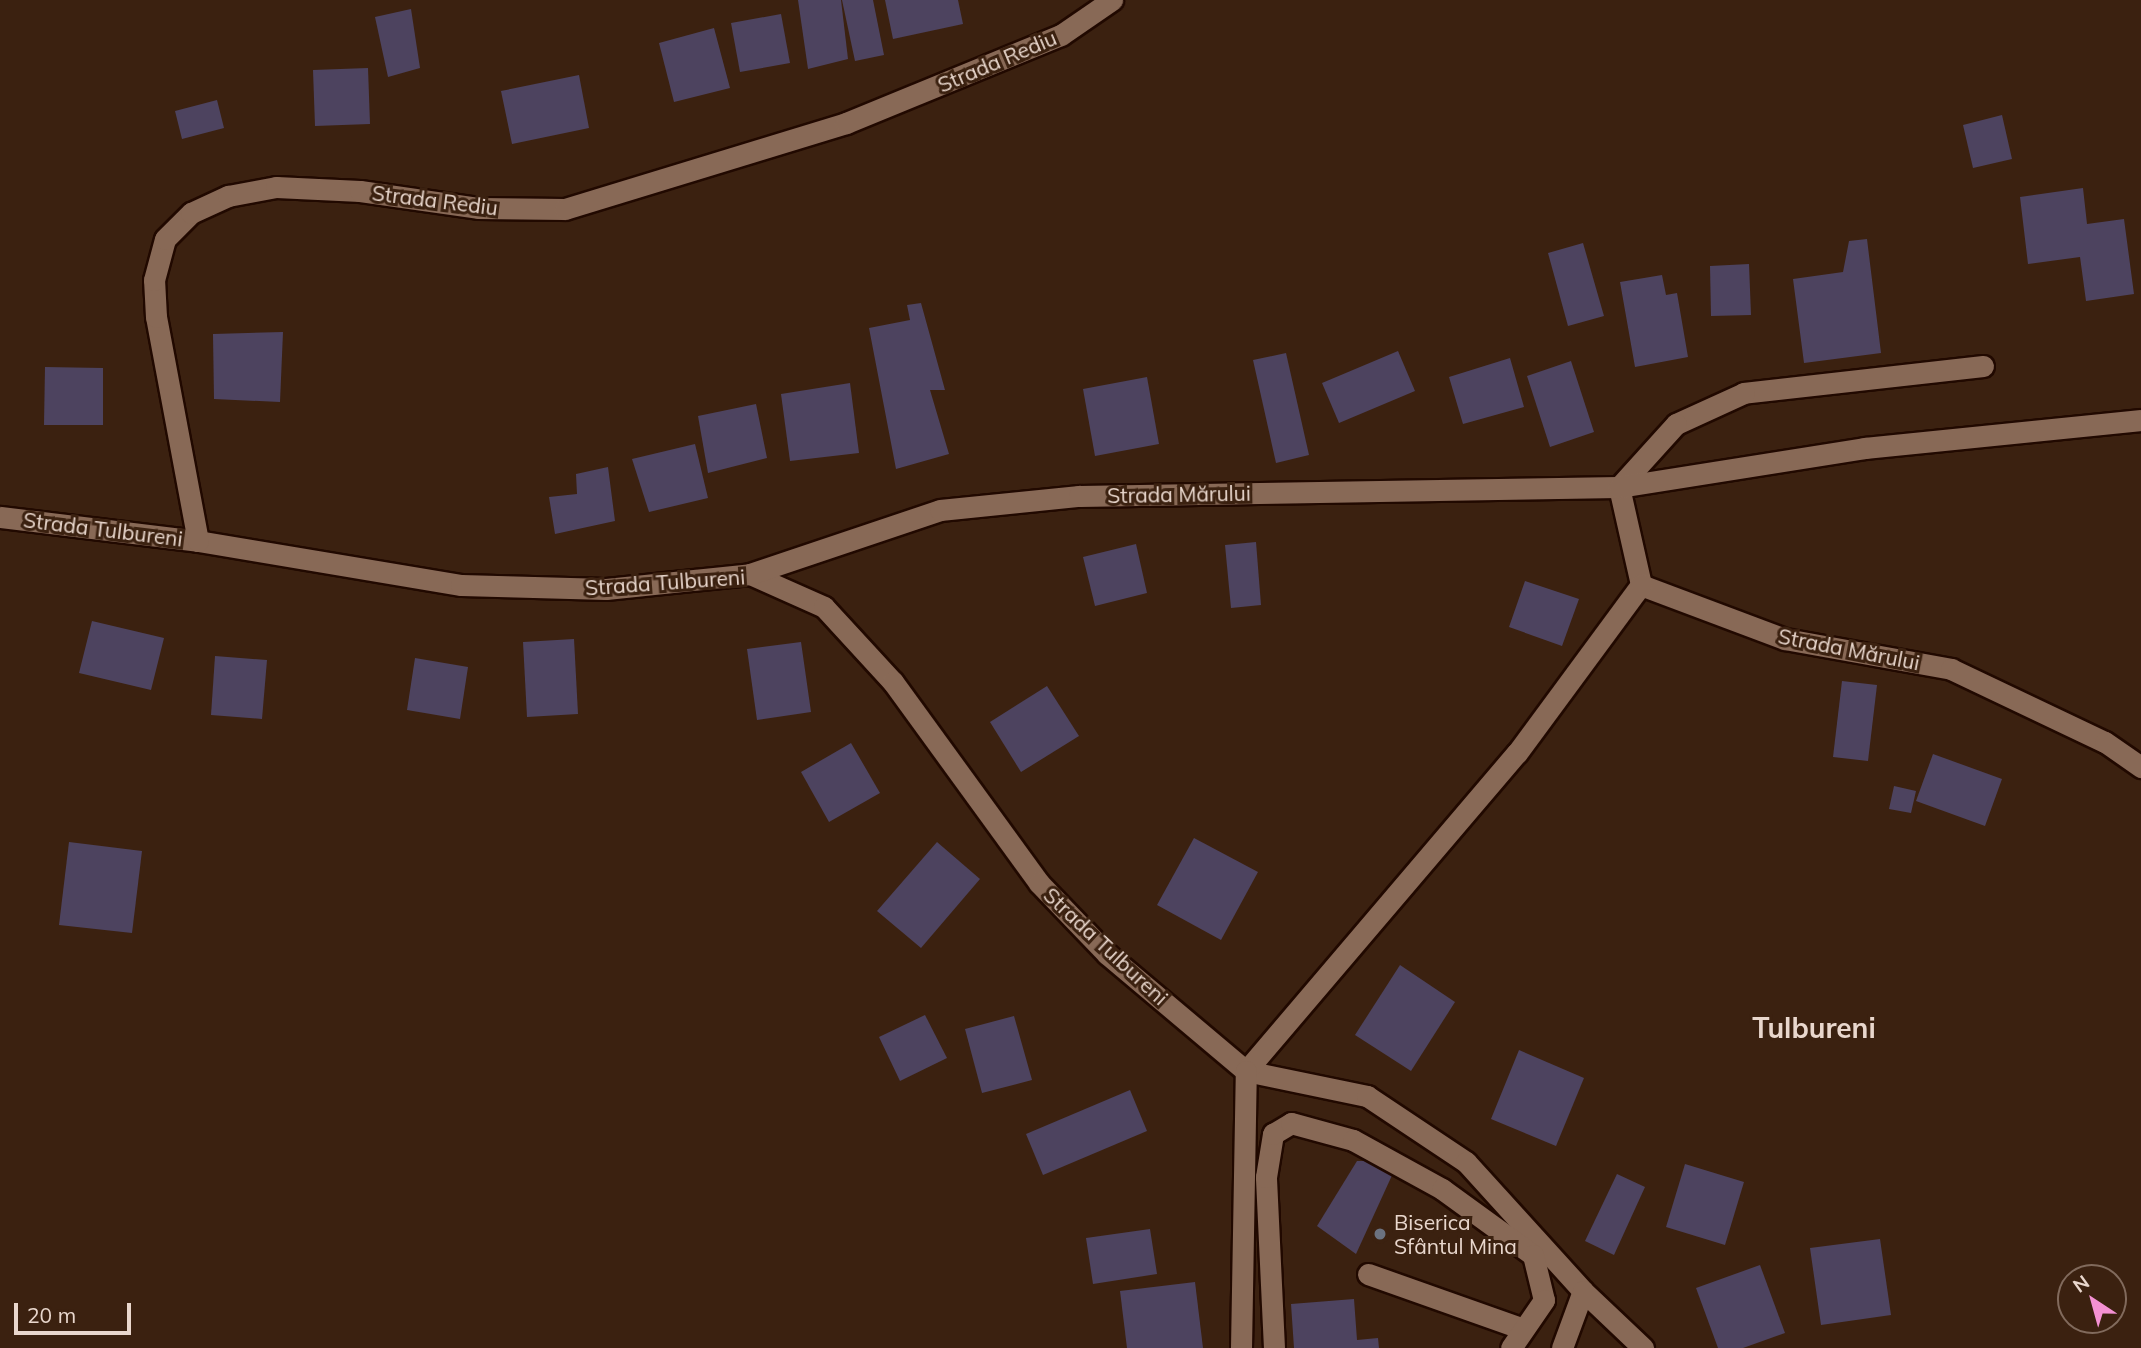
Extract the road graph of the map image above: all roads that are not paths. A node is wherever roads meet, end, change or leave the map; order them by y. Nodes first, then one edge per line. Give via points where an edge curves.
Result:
1 (1112, 0) edge
2 (1983, 366) dead end
3 (2141, 421) edge
4 (1619, 487) junction
5 (0, 517) edge
6 (198, 541) junction
7 (750, 575) junction
8 (1640, 585) junction
9 (2141, 767) edge
10 (1246, 1071) junction
11 (1368, 1274) dead end
12 (1583, 1291) junction
13 (1523, 1329) junction
14 (1241, 1348) edge
15 (1274, 1348) edge
16 (1511, 1348) edge
17 (1562, 1348) edge
18 (1643, 1348) edge

1 - 6 street, Strada Rediu via 1061,34 846,124 565,209 478,208 360,191 276,187 228,196 191,213 165,239 153,279
2 - 4 street via 1744,394 1676,424
3 - 4 street, Strada Mărului via 1865,448
4 - 7 street, Strada Mărului via 1079,496 940,510
4 - 8 street
5 - 6 street, Strada Tulbureni
6 - 7 street, Strada Tulbureni via 461,584 606,589
7 - 10 street, Strada Tulbureni via 824,607 893,682 1039,883 1107,954
8 - 9 street, Strada Mărului via 1786,639 1951,669 2105,742
8 - 10 street via 1517,753
10 - 12 street, Strada Tulbureni via 1367,1096 1466,1162
10 - 14 street
11 - 13 street
12 - 17 street
12 - 18 street, Strada Tulbureni
13 - 15 street via 1544,1300 1533,1255 1442,1189 1353,1140 1292,1123 1273,1134 1266,1177
13 - 16 street

